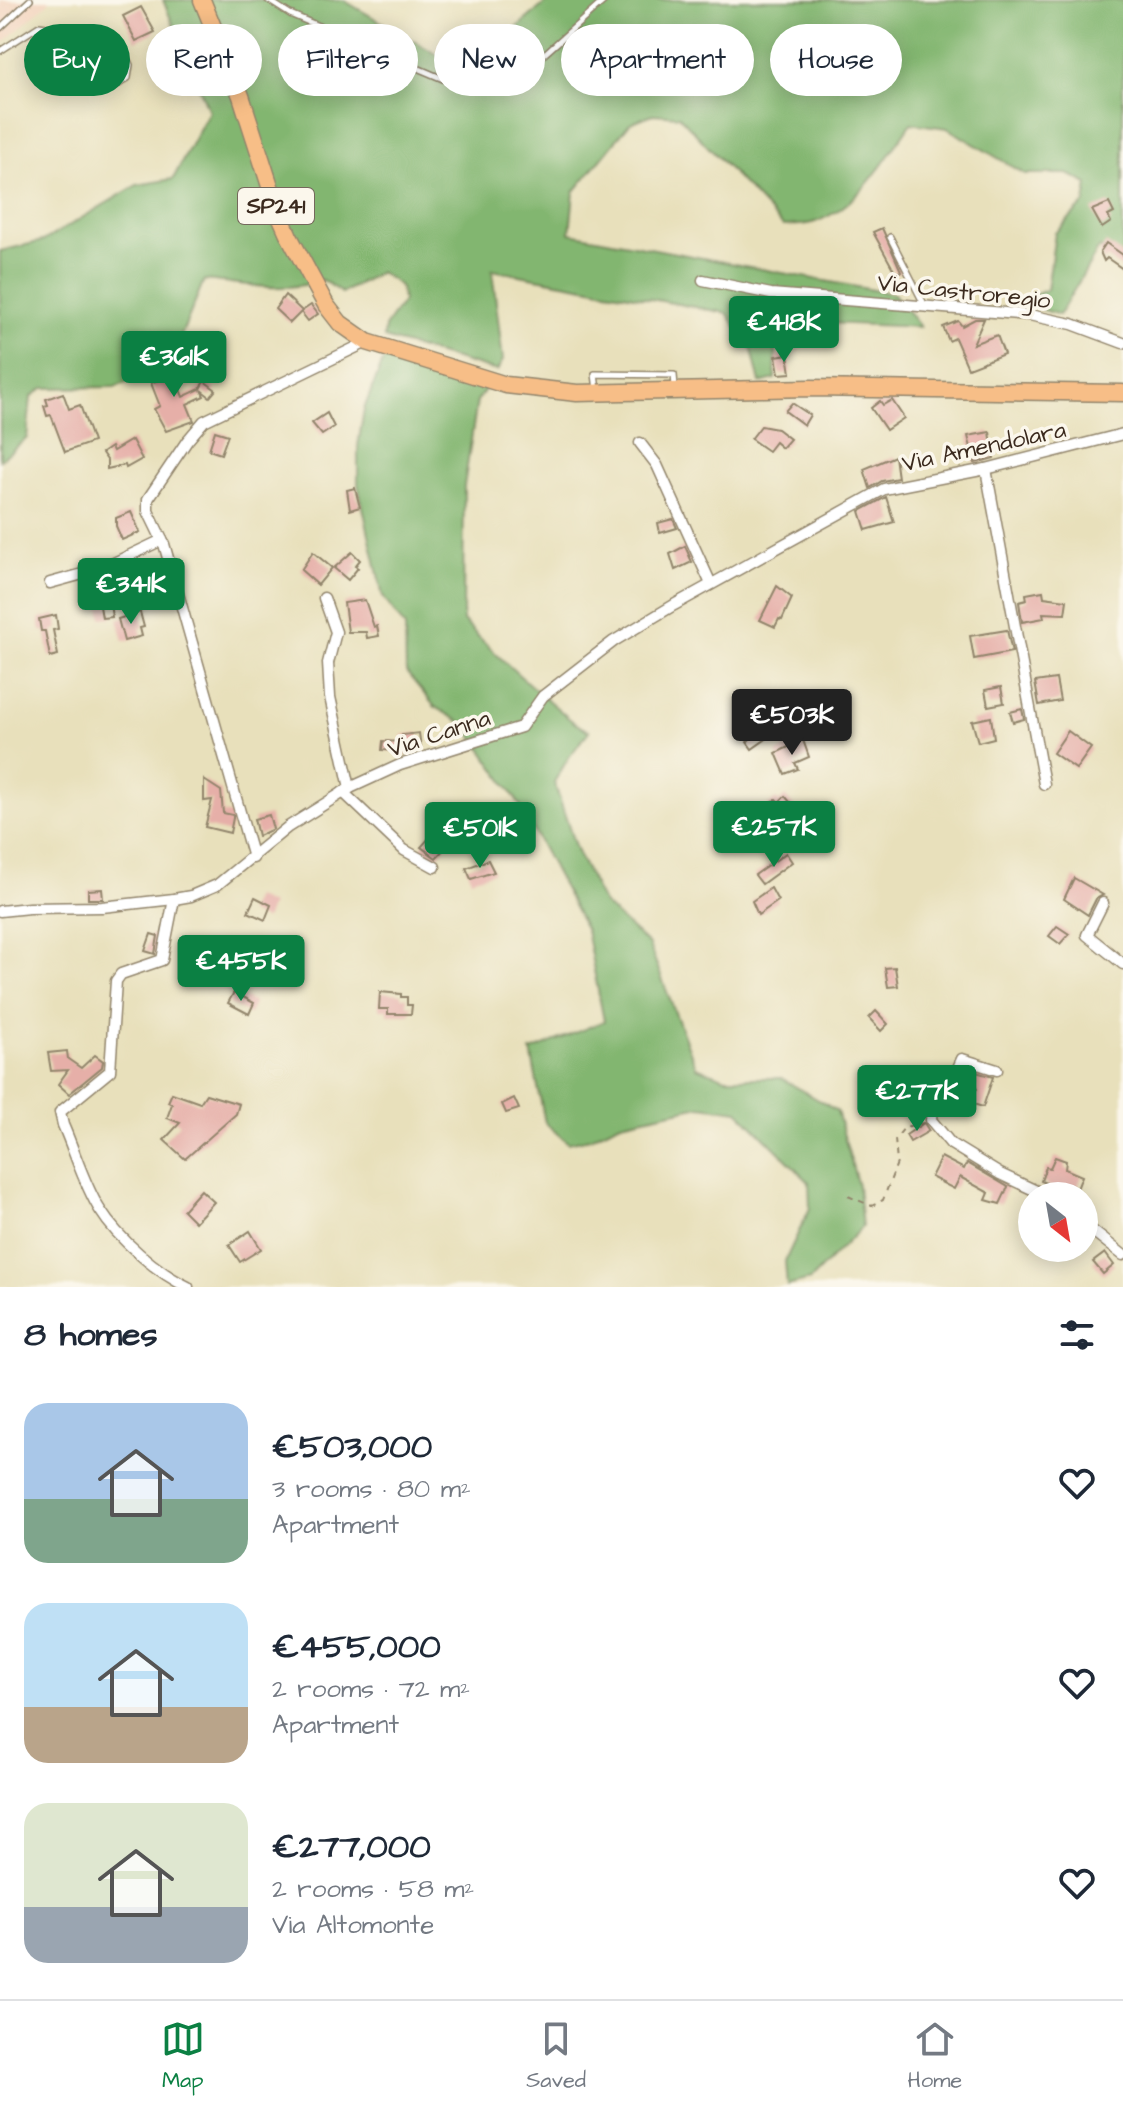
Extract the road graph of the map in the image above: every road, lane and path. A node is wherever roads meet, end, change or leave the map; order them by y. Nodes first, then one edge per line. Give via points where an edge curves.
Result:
1 (30, 0) edge
2 (202, 0) edge
3 (268, 0) edge
4 (605, 0) edge
5 (0, 28) edge
6 (64, 31) joint
7 (24, 36) edge
8 (0, 51) edge
9 (890, 237) dead end
10 (703, 280) dead end
11 (925, 306) junction
12 (367, 342) junction
13 (1123, 343) edge
14 (1123, 393) edge
15 (1123, 434) edge
16 (640, 443) dead end
17 (986, 469) junction
18 (855, 503) joint
19 (162, 540) junction
20 (50, 583) dead end
21 (711, 584) junction
22 (324, 598) dead end
23 (1044, 784) dead end
24 (346, 790) junction
25 (253, 858) junction
26 (435, 867) dead end
27 (174, 899) junction
28 (1103, 903) dead end
29 (0, 911) edge
30 (1123, 964) edge
31 (997, 1070) dead end
32 (931, 1120) junction
33 (1018, 1182) edge
34 (848, 1196) dead end
35 (1098, 1235) edge
36 (1123, 1255) edge
37 (188, 1287) edge

1 - 5 lane
2 - 12 main road, SP241 via 250,121 278,211 340,323
3 - 4 lane via 462,87 522,74
6 - 6 lane via 96,34 122,46 130,65 128,78 97,91 82,81
7 - 8 lane
9 - 11 lane
10 - 11 street, Via Castroregio via 771,294
11 - 13 street, Via Castroregio via 1029,315
12 - 14 main road, SP241 via 506,385 577,393 811,388
12 - 19 street via 204,421 148,499
15 - 17 street, Via Amendolara
16 - 21 street via 657,465
17 - 18 street, Via Amendolara via 884,489
17 - 23 street
18 - 21 street, Via Canna
19 - 20 street via 101,569
19 - 25 street
21 - 24 street, Via Canna via 614,641 543,696 521,727 400,765
22 - 24 street via 336,632 328,663 330,697
24 - 25 street, Via Canna via 288,827
24 - 26 street via 404,850
25 - 27 street, Via Canna via 217,885
27 - 29 street, Via Canna
27 - 37 street via 162,960 121,974 116,981 110,1071 60,1112 100,1210 168,1278
28 - 30 street via 1087,935
31 - 32 street via 962,1059 943,1102 932,1106
32 - 33 street via 951,1144
32 - 34 path via 905,1127 895,1139 897,1163 883,1200 872,1206
35 - 36 street

